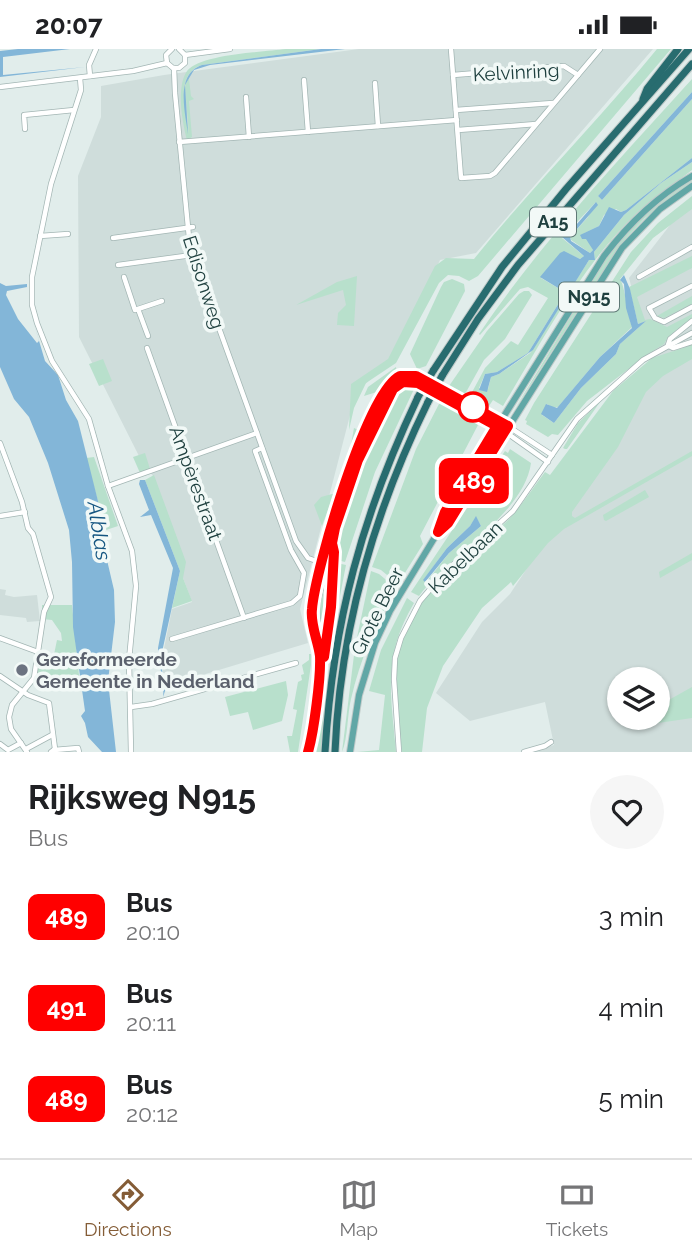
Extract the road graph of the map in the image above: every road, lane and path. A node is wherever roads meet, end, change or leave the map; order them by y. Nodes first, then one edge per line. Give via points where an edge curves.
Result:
1 (96, 49) edge
2 (172, 49) edge
3 (179, 49) edge
4 (230, 49) edge
5 (451, 49) edge
6 (600, 49) edge
7 (678, 49) edge
8 (689, 49) edge
9 (185, 55) junction
10 (167, 63) junction
11 (692, 67) edge
12 (174, 68) junction
13 (453, 75) junction
14 (578, 75) junction
15 (90, 76) junction
16 (80, 78) junction
17 (304, 80) dead end
18 (375, 83) dead end
19 (0, 87) edge
20 (246, 97) dead end
21 (554, 103) junction
22 (639, 106) junction
23 (74, 110) junction
24 (456, 110) junction
25 (457, 120) junction
26 (536, 124) junction
27 (378, 126) junction
28 (25, 129) dead end
29 (458, 130) junction
30 (308, 132) junction
31 (249, 137) junction
32 (179, 142) junction
33 (692, 176) edge
34 (692, 186) edge
35 (190, 228) junction
36 (68, 234) dead end
37 (43, 236) junction
38 (113, 238) dead end
39 (692, 247) edge
40 (192, 255) junction
41 (118, 265) dead end
42 (124, 277) dead end
43 (639, 277) dead end
44 (692, 286) edge
45 (162, 301) dead end
46 (692, 307) edge
47 (138, 309) junction
48 (692, 321) edge
49 (692, 333) edge
50 (148, 336) dead end
51 (692, 342) edge
52 (668, 346) junction
53 (147, 348) dead end
54 (419, 380) dead end
55 (443, 393) tunnel mouth
56 (499, 424) junction
57 (506, 429) junction
58 (257, 433) junction
59 (0, 443) edge
60 (262, 448) junction
61 (552, 455) junction
62 (187, 458) junction
63 (548, 462) junction
64 (108, 487) junction
65 (25, 512) junction
66 (0, 516) edge
67 (438, 532) junction
68 (296, 541) junction
69 (288, 543) junction
70 (325, 565) junction
71 (244, 618) junction
72 (0, 638) edge
73 (172, 639) dead end
74 (38, 652) junction
75 (296, 663) dead end
76 (0, 676) edge
77 (24, 692) junction
78 (131, 707) junction
79 (52, 735) junction
80 (551, 742) dead end
81 (21, 743) junction
82 (0, 744) edge
83 (26, 750) edge
84 (52, 751) edge
85 (79, 752) edge
86 (131, 752) edge
87 (309, 752) edge
88 (326, 752) edge
89 (335, 752) edge
90 (350, 752) edge
91 (399, 752) edge
92 (524, 752) edge

1 - 15 street
2 - 10 street via 166,55
3 - 9 street
4 - 9 street
5 - 13 street, Kelvinring
6 - 14 street, Kelvinring
7 - 22 highway, A15
8 - 22 highway, A15
9 - 12 street via 183,65
10 - 12 street
10 - 15 street
11 - 89 highway, A15, bridge via 518,265 478,319 428,402 392,481 363,566 343,664
12 - 32 street, Edisonweg
13 - 14 street, Kelvinring via 564,66
13 - 24 street, Kelvinring
14 - 21 street, Kelvinring
15 - 16 street
16 - 19 street
16 - 23 street
17 - 30 street
18 - 27 street
20 - 31 street
21 - 24 street, Kelvinring
21 - 26 street, Kelvinring
22 - 88 highway, A15, bridge via 502,267 418,397 379,486 354,564 334,660
23 - 28 street via 24,115
23 - 37 street via 51,184
24 - 25 street, Kelvinring
25 - 27 street
25 - 29 street, Kelvinring
26 - 29 street
26 - 29 street, Kelvinring via 490,176 461,178
27 - 30 street
30 - 31 street
31 - 32 street
32 - 35 street, Edisonweg
33 - 56 main road, Grote Beer / N915 via 647,208 609,249
34 - 57 main road, Grote Beer / N915 via 660,209 622,249
35 - 38 street
35 - 40 street, Edisonweg
36 - 37 street
37 - 64 street via 32,277 32,305 49,353 89,419
39 - 43 street
40 - 41 street
40 - 58 street, Edisonweg
42 - 47 street
44 - 46 street via 649,308 664,322
45 - 47 street
47 - 50 street
48 - 52 street
49 - 52 street
51 - 52 street
52 - 61 street, Kabelbaan via 638,365 577,419
53 - 62 street, Ampèrestraat
54 - 70 street via 403,382 386,400 341,505
55 - 56 street
56 - 57 street
56 - 67 main road, Grote Beer / N915 via 445,512
57 - 61 street
57 - 63 street
57 - 67 main road, Grote Beer / N915
58 - 60 street, Edisonweg
58 - 62 street
59 - 65 street
60 - 68 street, Edisonweg
60 - 69 street, Edisonweg via 255,451
61 - 63 street, Kabelbaan
62 - 64 street
62 - 71 street, Ampèrestraat
63 - 91 street, Kabelbaan via 508,516 437,580 405,627 394,669
64 - 78 street via 136,574 129,660
65 - 66 street
65 - 74 street via 51,597
67 - 90 main road, Grote Beer / N915 via 390,611 369,660
68 - 69 street
68 - 70 street, Edisonweg via 308,558
69 - 71 street, Edisonweg via 305,576 300,596 292,603
70 - 87 street via 317,606 320,666
71 - 73 street
72 - 74 street
74 - 77 street via 34,678
75 - 78 street
76 - 77 street
77 - 79 street via 49,703
77 - 81 street via 12,705 9,717
78 - 86 street
79 - 83 street
79 - 84 street
80 - 92 street
81 - 82 street via 8,750
81 - 83 street
84 - 85 street via 79,748

